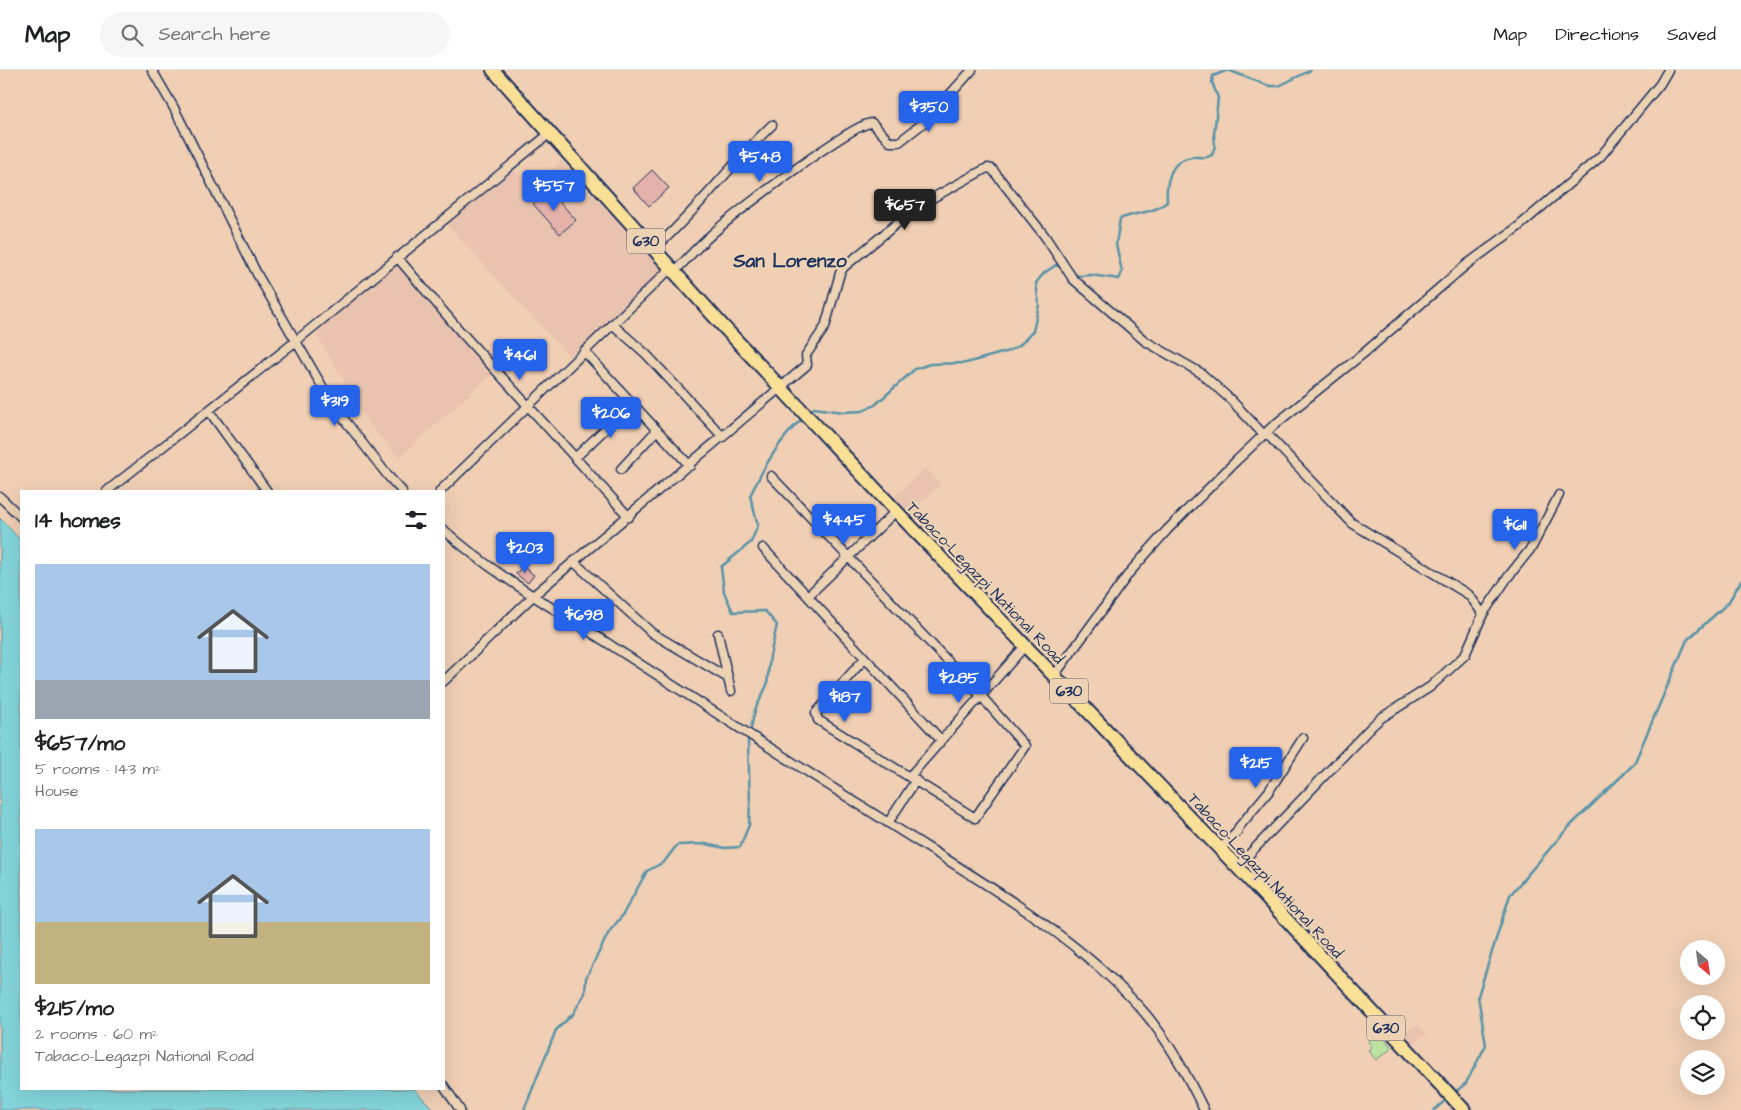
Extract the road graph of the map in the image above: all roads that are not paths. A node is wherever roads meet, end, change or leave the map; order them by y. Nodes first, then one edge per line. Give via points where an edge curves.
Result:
1 (152, 70) edge
2 (493, 70) edge
3 (972, 70) edge
4 (1668, 70) edge
5 (772, 125) dead end
6 (549, 134) junction
7 (654, 249) junction
8 (397, 257) junction
9 (672, 270) junction
10 (612, 324) junction
11 (296, 341) junction
12 (584, 351) junction
13 (781, 387) junction
14 (632, 403) junction
15 (527, 406) junction
16 (208, 411) junction
17 (657, 430) junction
18 (1265, 434) junction
19 (723, 437) junction
20 (575, 458) junction
21 (690, 466) junction
22 (621, 469) dead end
23 (771, 476) dead end
24 (108, 490) edge
25 (266, 490) edge
26 (401, 490) edge
27 (441, 490) edge
28 (1559, 495) dead end
29 (0, 496) edge
30 (896, 511) junction
31 (20, 516) edge
32 (629, 517) junction
33 (445, 531) edge
34 (763, 548) dead end
35 (848, 557) junction
36 (574, 562) junction
37 (534, 595) junction
38 (808, 596) junction
39 (1483, 614) junction
40 (718, 634) dead end
41 (1025, 646) junction
42 (865, 658) junction
43 (1054, 676) junction
44 (728, 678) junction
45 (445, 680) edge
46 (731, 691) dead end
47 (981, 696) junction
48 (1302, 738) dead end
49 (941, 740) junction
50 (913, 778) junction
51 (888, 823) junction
52 (1220, 849) junction
53 (1238, 867) junction
54 (445, 1088) edge
55 (460, 1110) edge
56 (1204, 1110) edge
57 (1464, 1110) edge

1 - 11 street via 256,274
2 - 6 main road, Tabaco-Legazpi National Road / 630
3 - 9 street via 926,121 899,142 890,142 872,123 846,134 733,217
4 - 18 street via 1600,157 1518,227 1466,264
5 - 7 street
6 - 7 main road, Tabaco-Legazpi National Road / 630
6 - 8 street
7 - 9 main road, Tabaco-Legazpi National Road / 630
8 - 11 street
8 - 15 street
9 - 10 street
9 - 13 main road, Tabaco-Legazpi National Road / 630
10 - 12 street
10 - 19 street via 646,354
11 - 16 street
11 - 26 street via 333,405
12 - 14 street
12 - 15 street
13 - 18 street via 807,365 806,355 825,327 844,266 918,206 987,168 992,169 1018,202 1073,279 1145,341 1201,373
13 - 19 street
13 - 30 main road, Tabaco-Legazpi National Road / 630
14 - 17 street
14 - 20 street
15 - 20 street
15 - 27 street
16 - 24 street
16 - 25 street
17 - 21 street
17 - 22 street
18 - 39 street via 1352,523 1469,595
18 - 43 street via 1168,529 1130,572
19 - 21 street
20 - 32 street
21 - 32 street
23 - 35 street
28 - 39 street via 1532,546
29 - 31 street
30 - 35 street
30 - 41 main road, Tabaco-Legazpi National Road / 630
32 - 36 street
33 - 37 street
34 - 38 street
35 - 38 street
35 - 47 street
36 - 37 street
36 - 44 street via 652,633
37 - 45 street
37 - 51 street
38 - 42 street
39 - 53 street via 1465,656 1420,695 1372,726
40 - 44 street
41 - 43 main road, Tabaco-Legazpi National Road / 630
41 - 47 street
42 - 49 street
42 - 50 street via 816,713 818,720
43 - 52 main road, Tabaco-Legazpi National Road / 630
44 - 46 street
47 - 49 street
47 - 50 street via 1025,746 975,818
48 - 52 street via 1269,791
49 - 50 street
50 - 51 street
51 - 56 street via 1001,893 1110,977 1144,1012 1171,1047
52 - 53 main road, Tabaco-Legazpi National Road / 630
53 - 57 main road, Tabaco-Legazpi National Road / 630
54 - 55 street

